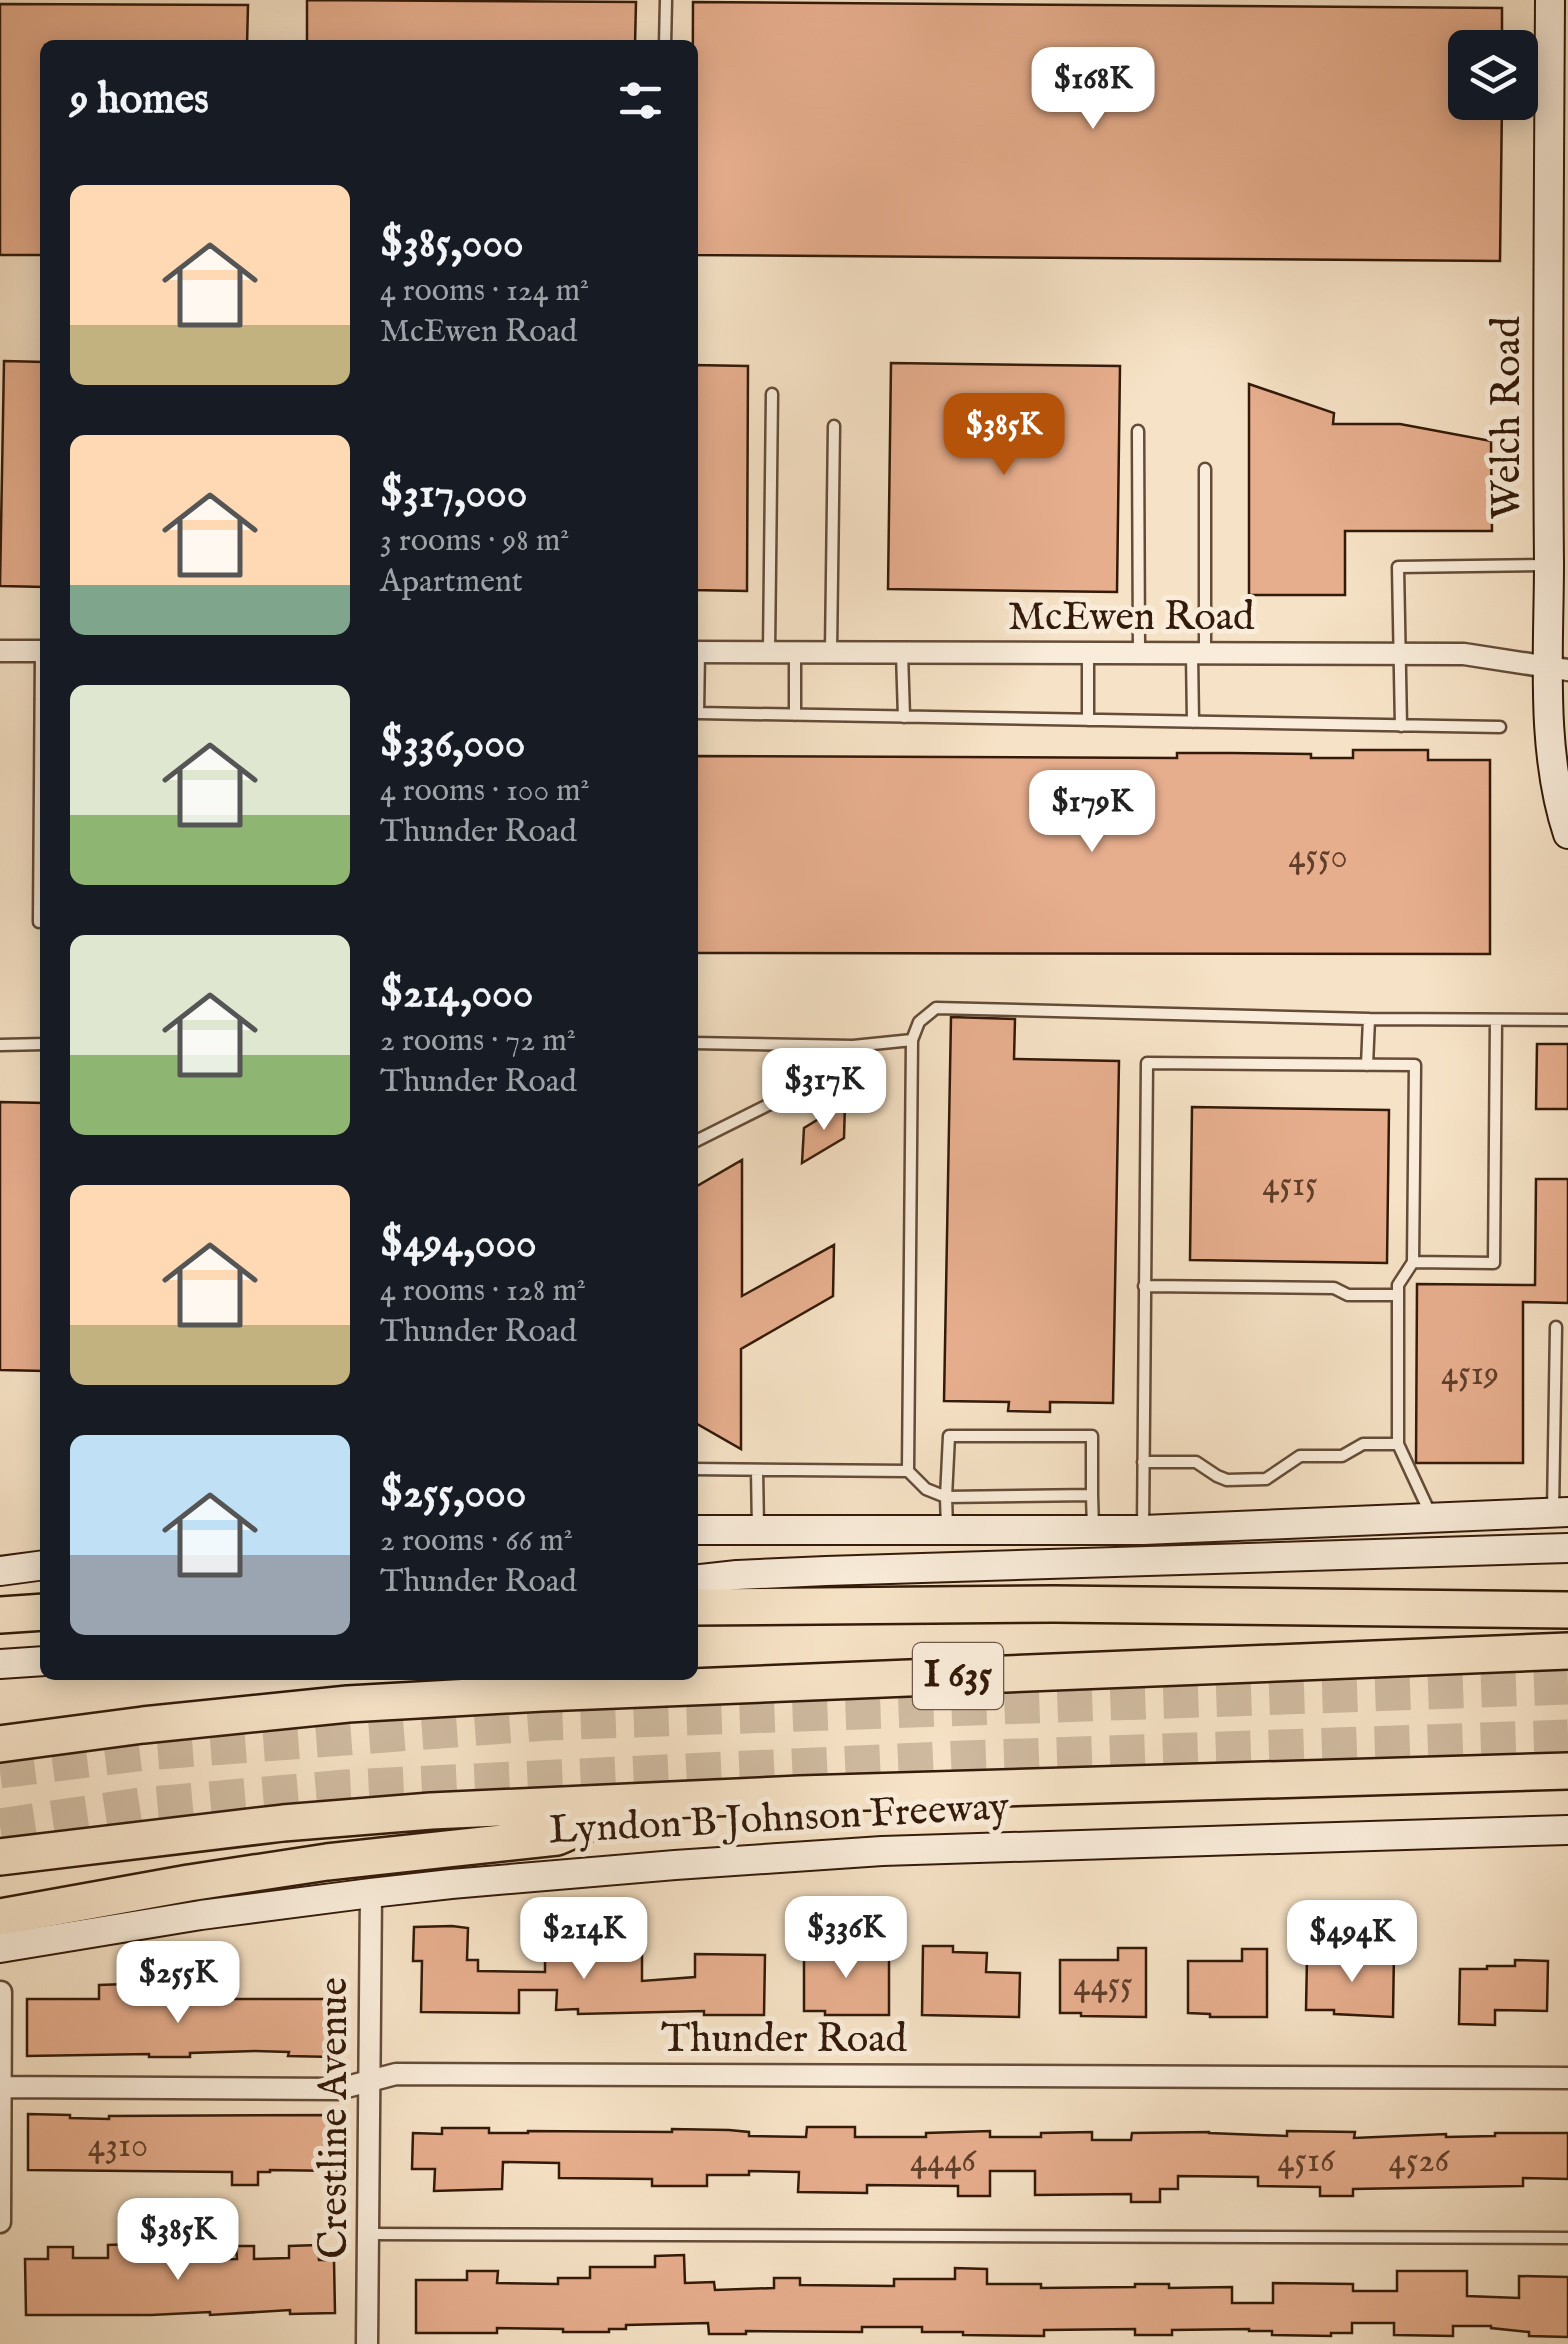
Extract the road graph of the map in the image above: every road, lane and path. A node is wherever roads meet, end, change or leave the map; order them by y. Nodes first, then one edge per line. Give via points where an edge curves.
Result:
1 (666, 0) edge
2 (1550, 0) edge
3 (666, 40) edge
4 (1558, 184) edge
5 (772, 394) dead end
6 (834, 426) dead end
7 (1138, 432) dead end
8 (1206, 469) dead end
9 (1549, 565) junction
10 (0, 651) edge
11 (40, 651) edge
12 (698, 652) edge
13 (769, 652) junction
14 (795, 652) junction
15 (831, 652) junction
16 (902, 653) junction
17 (1088, 653) junction
18 (1139, 653) junction
19 (1198, 653) junction
20 (1400, 654) junction
21 (1558, 669) edge
22 (698, 713) edge
23 (794, 715) junction
24 (904, 717) junction
25 (1088, 720) junction
26 (1193, 722) junction
27 (1402, 726) junction
28 (1500, 727) dead end
29 (40, 814) edge
30 (1568, 834) edge
31 (38, 922) dead end
32 (1370, 1019) junction
33 (1496, 1020) junction
34 (1568, 1020) edge
35 (912, 1040) junction
36 (0, 1044) edge
37 (40, 1044) edge
38 (698, 1044) edge
39 (853, 1046) junction
40 (1367, 1065) junction
41 (698, 1140) edge
42 (1413, 1262) junction
43 (1144, 1286) junction
44 (1398, 1295) junction
45 (1556, 1327) dead end
46 (1398, 1444) junction
47 (1143, 1462) junction
48 (698, 1468) edge
49 (757, 1470) junction
50 (908, 1471) junction
51 (1092, 1495) junction
52 (946, 1497) junction
53 (1561, 1512) edge
54 (1432, 1519) junction
55 (758, 1528) junction
56 (947, 1529) junction
57 (1093, 1529) junction
58 (698, 1530) edge
59 (1143, 1530) junction
60 (1568, 1548) edge
61 (40, 1567) edge
62 (0, 1571) edge
63 (698, 1579) edge
64 (698, 1606) edge
65 (1568, 1610) edge
66 (40, 1612) edge
67 (0, 1615) edge
68 (1568, 1651) edge
69 (40, 1661) edge
70 (0, 1664) edge
71 (0, 1744) edge
72 (1568, 1770) edge
73 (637, 1802) junction
74 (1568, 1830) edge
75 (0, 1858) edge
76 (371, 1893) junction
77 (0, 1918) edge
78 (0, 1948) edge
79 (1, 1992) edge
80 (1568, 2078) edge
81 (369, 2082) junction
82 (1, 2087) edge
83 (0, 2222) edge
84 (370, 2234) junction
85 (1568, 2238) edge
86 (367, 2344) edge

1 - 3 lane
2 - 4 main road, Welch Road
4 - 9 main road, Welch Road
5 - 13 lane
6 - 15 lane
7 - 18 lane
8 - 19 lane
9 - 20 lane via 1398,567
9 - 21 main road, Welch Road
10 - 11 street
12 - 13 street, McEwen Road
13 - 14 street, McEwen Road
14 - 15 street, McEwen Road
14 - 23 lane
15 - 16 street, McEwen Road
16 - 17 street, McEwen Road
16 - 24 lane
17 - 18 street, McEwen Road
17 - 25 lane
18 - 19 street, McEwen Road
19 - 20 street, McEwen Road
19 - 26 lane
20 - 21 street, McEwen Road via 1464,654
20 - 27 lane
21 - 30 main road, Welch Road via 1554,772
22 - 23 lane
23 - 24 lane
24 - 25 lane
25 - 26 lane
26 - 27 lane
27 - 28 lane
29 - 31 lane
32 - 33 lane
32 - 35 lane via 936,1008 919,1022
32 - 40 lane
33 - 34 lane
33 - 42 lane via 1494,1264
35 - 39 lane
35 - 50 lane
36 - 37 lane
38 - 39 lane
39 - 41 lane via 818,1083
40 - 42 lane via 1415,1065
40 - 43 lane via 1147,1063
42 - 44 lane
43 - 44 lane
43 - 47 lane
44 - 46 lane
45 - 53 lane
46 - 47 lane via 1363,1444 1342,1456 1300,1456 1266,1479 1228,1480 1196,1462
46 - 54 lane
47 - 59 lane
48 - 49 lane
49 - 50 lane
49 - 55 lane
50 - 52 lane
51 - 52 lane
51 - 52 lane via 1092,1436 949,1436
51 - 57 lane
52 - 56 lane
53 - 54 main road
54 - 59 main road
55 - 56 main road
55 - 58 main road
56 - 57 main road
57 - 59 main road
60 - 63 main road
61 - 62 main road
64 - 65 highway
66 - 67 highway
68 - 71 highway, I 635 via 348,1704
69 - 70 main road
72 - 73 highway, Lyndon B Johnson Freeway
73 - 75 highway, Lyndon B Johnson Freeway via 283,1823
73 - 77 highway via 556,1837 189,1882
74 - 76 main road, Lyndon B Johnson Freeway via 882,1851
76 - 78 main road, Lyndon B Johnson Freeway
76 - 81 street, Crestline Avenue
79 - 82 street
80 - 81 street, Thunder Road via 396,2074
81 - 82 street, Thunder Road via 339,2089
81 - 84 street, Crestline Avenue
82 - 83 street
84 - 85 lane
84 - 86 street, Crestline Avenue

